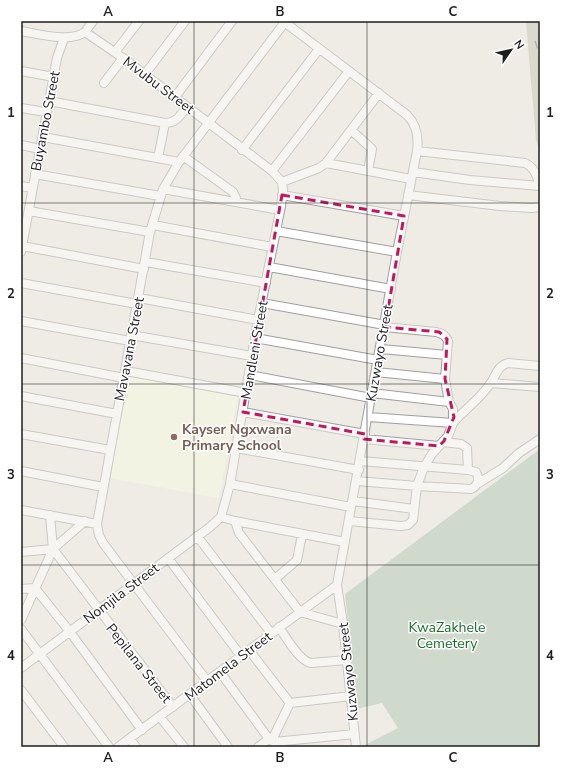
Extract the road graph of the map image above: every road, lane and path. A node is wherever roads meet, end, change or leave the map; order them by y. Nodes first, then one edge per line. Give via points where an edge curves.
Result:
1 (93, 21) edge
2 (139, 21) edge
3 (185, 21) edge
4 (232, 21) edge
5 (284, 22) edge
6 (21, 31) edge
7 (85, 32) junction
8 (64, 38) junction
9 (320, 48) junction
10 (115, 52) junction
11 (123, 58) junction
12 (21, 71) edge
13 (349, 71) junction
14 (145, 74) junction
15 (54, 77) junction
16 (104, 83) dead end
17 (379, 93) junction
18 (175, 97) junction
19 (49, 101) junction
20 (187, 107) junction
21 (21, 108) edge
22 (46, 112) junction
23 (165, 123) junction
24 (208, 123) junction
25 (350, 130) junction
26 (43, 137) junction
27 (21, 146) edge
28 (40, 149) junction
29 (242, 150) junction
30 (417, 150) junction
31 (158, 158) junction
32 (181, 159) junction
33 (326, 163) junction
34 (272, 171) junction
35 (368, 171) junction
36 (35, 174) junction
37 (412, 176) junction
38 (282, 182) junction
39 (21, 186) edge
40 (540, 186) edge
41 (32, 188) junction
42 (162, 193) junction
43 (408, 194) junction
44 (282, 195) junction
45 (236, 202) junction
46 (540, 207) edge
47 (280, 210) junction
48 (29, 211) junction
49 (404, 216) junction
50 (23, 228) edge
51 (152, 228) junction
52 (276, 231) junction
53 (272, 247) junction
54 (22, 249) edge
55 (397, 252) junction
56 (145, 265) junction
57 (269, 267) junction
58 (21, 283) edge
59 (266, 283) junction
60 (391, 289) junction
61 (138, 301) junction
62 (262, 302) junction
63 (258, 320) junction
64 (21, 321) edge
65 (385, 326) junction
66 (131, 338) junction
67 (255, 338) junction
68 (381, 349) junction
69 (447, 355) junction
70 (252, 356) junction
71 (21, 358) edge
72 (378, 360) junction
73 (540, 366) edge
74 (376, 372) junction
75 (125, 374) junction
76 (250, 375) junction
77 (445, 379) junction
78 (491, 383) junction
79 (540, 388) edge
80 (246, 393) junction
81 (372, 395) junction
82 (21, 396) edge
83 (449, 402) junction
84 (243, 412) junction
85 (117, 414) junction
86 (368, 417) junction
87 (452, 423) junction
88 (21, 434) edge
89 (364, 436) junction
90 (540, 438) edge
91 (441, 444) junction
92 (236, 448) junction
93 (110, 450) junction
94 (360, 461) junction
95 (424, 467) junction
96 (359, 470) junction
97 (468, 470) junction
98 (21, 471) edge
99 (357, 481) junction
100 (230, 484) junction
101 (477, 484) junction
102 (417, 486) junction
103 (103, 487) junction
104 (352, 504) junction
105 (414, 509) junction
106 (23, 510) edge
107 (50, 515) junction
108 (221, 517) junction
109 (85, 521) junction
110 (235, 521) junction
111 (349, 521) junction
112 (97, 524) junction
113 (302, 535) junction
114 (197, 536) junction
115 (345, 542) junction
116 (53, 549) junction
117 (21, 552) edge
118 (168, 558) junction
119 (275, 579) junction
120 (133, 585) junction
121 (337, 585) junction
122 (35, 588) junction
123 (21, 589) edge
124 (99, 610) junction
125 (300, 612) junction
126 (21, 620) edge
127 (343, 624) junction
128 (279, 627) junction
129 (21, 629) edge
130 (70, 632) junction
131 (271, 633) junction
132 (249, 650) junction
133 (40, 654) junction
134 (241, 656) junction
135 (347, 660) junction
136 (21, 668) edge
137 (220, 672) junction
138 (207, 681) junction
139 (21, 690) edge
140 (190, 694) junction
141 (351, 696) junction
142 (290, 703) junction
143 (173, 707) junction
144 (160, 717) junction
145 (142, 730) junction
146 (355, 734) junction
147 (130, 739) junction
148 (272, 742) edge
149 (64, 747) edge
150 (109, 747) edge
151 (118, 747) edge
152 (136, 747) edge
153 (184, 747) edge
154 (228, 747) edge
155 (258, 747) edge
156 (356, 747) edge

1 - 7 street
2 - 10 street
3 - 14 street
4 - 18 street
5 - 9 street, Kuzwayo Street
5 - 24 street, Mavavana Street
6 - 8 street
7 - 8 street via 78,37
7 - 10 street, Mvubu Street
8 - 15 street, Buyambo Street
9 - 13 street, Kuzwayo Street
9 - 29 street
10 - 11 street, Mvubu Street
11 - 14 street, Mvubu Street
11 - 16 street
12 - 15 street
13 - 17 street, Kuzwayo Street
13 - 34 street
14 - 18 street, Mvubu Street
15 - 19 street, Buyambo Street
17 - 25 street
17 - 30 street, Kuzwayo Street via 413,122 417,134
18 - 20 street, Mvubu Street
19 - 22 street, Buyambo Street
19 - 23 street
20 - 23 street via 175,121
20 - 24 street, Mvubu Street
21 - 22 street
22 - 26 street, Buyambo Street
23 - 31 street
24 - 29 street, Mvubu Street
24 - 32 street, Mavavana Street
25 - 33 street
25 - 35 street via 371,148
26 - 28 street, Buyambo Street
26 - 31 street
27 - 28 street
28 - 36 street, Buyambo Street
29 - 34 street, Mvubu Street
30 - 37 street, Kuzwayo Street
30 - 40 street via 525,162 534,172
31 - 32 street
32 - 42 street, Mavavana Street
32 - 45 street via 232,192
33 - 35 street
33 - 38 street
34 - 38 street, Mvubu Street
35 - 37 street
36 - 41 street, Buyambo Street
36 - 42 street
37 - 40 street
37 - 43 street, Kuzwayo Street
38 - 44 street, Mandleni Street
39 - 41 street
41 - 48 street, Buyambo Street
42 - 45 street
42 - 51 street, Mavavana Street
43 - 46 street via 500,206
43 - 49 street, Kuzwayo Street
44 - 47 street, Mandleni Street
44 - 49 street
45 - 47 street
47 - 52 street, Mandleni Street
48 - 50 street, Buyambo Street
48 - 51 street
49 - 55 street, Kuzwayo Street
50 - 54 street, Buyambo Street
51 - 53 street
51 - 56 street, Mavavana Street
52 - 53 street, Mandleni Street
52 - 55 street
53 - 57 street, Mandleni Street
54 - 56 street
55 - 60 street, Kuzwayo Street
56 - 59 street
56 - 61 street, Mavavana Street
57 - 59 street, Mandleni Street
57 - 60 street
58 - 61 street
59 - 62 street, Mandleni Street
60 - 65 street, Kuzwayo Street
61 - 63 street
61 - 66 street, Mavavana Street
62 - 63 street, Mandleni Street
62 - 65 street
63 - 67 street, Mandleni Street
64 - 66 street
65 - 68 street, Kuzwayo Street
65 - 69 street via 442,333 448,341
66 - 70 street
66 - 75 street, Mavavana Street
67 - 70 street, Mandleni Street
67 - 72 street
68 - 69 street
68 - 72 street, Kuzwayo Street
69 - 77 street
70 - 76 street, Mandleni Street
71 - 75 street
72 - 74 street, Kuzwayo Street
73 - 78 street via 504,364
74 - 77 street
74 - 81 street, Kuzwayo Street
75 - 80 street
75 - 85 street, Mavavana Street
76 - 80 street, Mandleni Street
76 - 81 street
77 - 83 street
78 - 79 street
78 - 87 street
80 - 84 street, Mandleni Street
81 - 83 street
81 - 86 street, Kuzwayo Street
82 - 85 street
83 - 87 street via 453,409
84 - 89 street
84 - 92 street, Mandleni Street
85 - 93 street, Mavavana Street
86 - 87 street
86 - 89 street, Kuzwayo Street
87 - 91 street via 448,436
88 - 93 street
89 - 91 street
89 - 94 street, Kuzwayo Street
90 - 101 street via 503,468
91 - 95 street
91 - 97 street via 461,444 468,448
92 - 96 street
92 - 100 street, Mandleni Street
93 - 103 street, Mavavana Street
94 - 95 street
94 - 96 street, Kuzwayo Street
95 - 97 street
95 - 102 street
96 - 99 street, Kuzwayo Street
97 - 101 street via 478,474
98 - 103 street
99 - 102 street
99 - 104 street, Kuzwayo Street
100 - 104 street
100 - 108 street, Mandleni Street
101 - 102 street via 471,489
102 - 105 street
103 - 112 street, Mavavana Street
104 - 105 street
104 - 111 street, Kuzwayo Street
105 - 111 street via 412,522 405,526
106 - 107 street
107 - 109 street
107 - 116 street
108 - 110 street
108 - 114 street, Nomjila Street
109 - 112 street
109 - 116 street
110 - 113 street
110 - 119 street via 239,533
111 - 115 street, Kuzwayo Street
112 - 120 street, Mavavana Street via 103,543
113 - 115 street
113 - 119 street via 297,560
114 - 118 street, Nomjila Street
114 - 131 street
115 - 121 street, Kuzwayo Street
116 - 117 street
116 - 122 street
116 - 124 street, Pepilana Street
118 - 120 street, Nomjila Street
118 - 134 street
119 - 125 street
120 - 124 street, Nomjila Street
120 - 138 street, Mavavana Street
121 - 125 street, Matomela Street
121 - 127 street, Kuzwayo Street
122 - 123 street
122 - 126 street
122 - 130 street
124 - 130 street, Nomjila Street
124 - 143 street, Pepilana Street
125 - 127 street
125 - 128 street, Matomela Street
127 - 135 street, Kuzwayo Street
128 - 131 street, Matomela Street
128 - 135 street via 306,662
129 - 133 street
130 - 133 street, Nomjila Street
130 - 145 street
131 - 132 street, Matomela Street
132 - 134 street, Matomela Street
132 - 142 street
133 - 136 street, Nomjila Street
133 - 150 street
134 - 137 street, Matomela Street
135 - 141 street, Kuzwayo Street
137 - 138 street, Matomela Street
137 - 148 street
138 - 140 street, Matomela Street
139 - 149 street
140 - 143 street, Matomela Street
140 - 154 street
141 - 142 street
141 - 146 street, Kuzwayo Street
142 - 148 street
143 - 144 street, Matomela Street
144 - 145 street, Matomela Street
144 - 153 street
145 - 147 street, Matomela Street
146 - 148 street
146 - 156 street, Kuzwayo Street
147 - 151 street, Matomela Street
147 - 152 street
148 - 155 street

